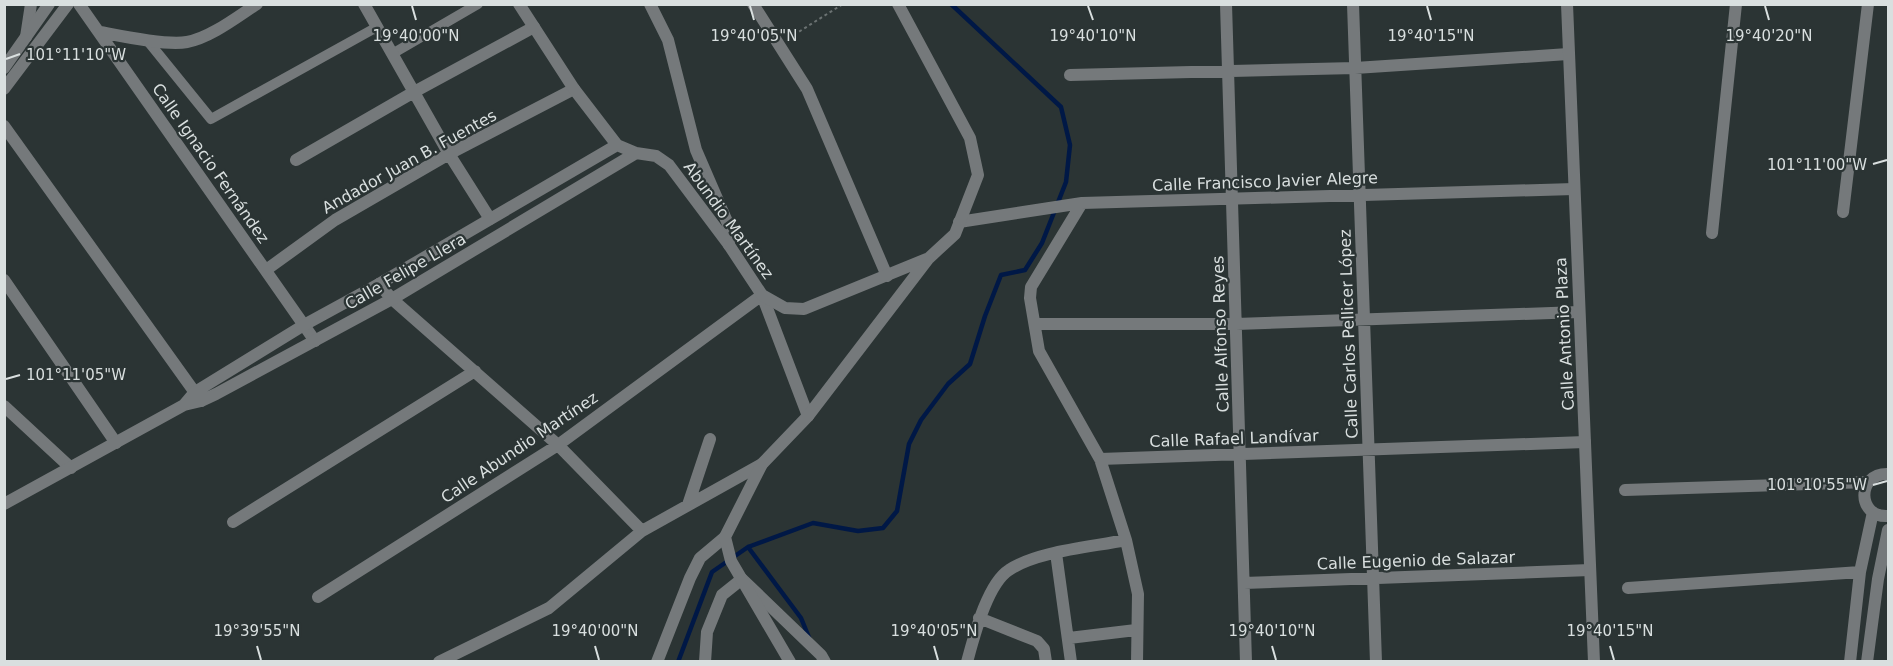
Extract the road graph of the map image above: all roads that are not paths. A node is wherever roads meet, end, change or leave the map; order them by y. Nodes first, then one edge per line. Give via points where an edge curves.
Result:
1 (31, 4) edge
2 (49, 4) edge
3 (68, 4) edge
4 (79, 4) edge
5 (257, 4) edge
6 (364, 4) edge
7 (478, 4) edge
8 (519, 4) edge
9 (650, 4) edge
10 (753, 4) edge
11 (898, 4) edge
12 (1226, 4) edge
13 (1353, 4) edge
14 (1567, 4) edge
15 (1736, 4) edge
16 (1868, 4) edge
17 (377, 27) junction
18 (534, 27) junction
19 (99, 32) junction
20 (26, 37) junction
21 (147, 40) junction
22 (392, 54) junction
23 (1568, 54) junction
24 (4, 68) edge
25 (1355, 68) junction
26 (1228, 71) junction
27 (1070, 75) dead end
28 (4, 89) edge
29 (574, 89) junction
30 (414, 92) junction
31 (4, 126) edge
32 (617, 145) junction
33 (636, 153) junction
34 (449, 154) junction
35 (296, 160) dead end
36 (1574, 189) junction
37 (1359, 195) junction
38 (1232, 199) junction
39 (1079, 203) junction
40 (1843, 212) dead end
41 (490, 219) junction
42 (959, 222) junction
43 (1712, 233) dead end
44 (729, 245) junction
45 (929, 258) junction
46 (266, 270) junction
47 (887, 276) junction
48 (4, 280) edge
49 (380, 284) junction
50 (762, 295) junction
51 (392, 298) junction
52 (1579, 312) junction
53 (1364, 320) junction
54 (1036, 324) junction
55 (1236, 324) junction
56 (304, 325) junction
57 (315, 341) junction
58 (475, 371) junction
59 (198, 397) junction
60 (4, 406) edge
61 (808, 416) junction
62 (710, 439) dead end
63 (1585, 442) junction
64 (117, 443) junction
65 (558, 446) junction
66 (1368, 450) junction
67 (1240, 454) junction
68 (1100, 459) junction
69 (762, 464) junction
70 (70, 468) junction
71 (1888, 474) edge
72 (1868, 482) junction
73 (1625, 490) dead end
74 (4, 504) edge
75 (688, 505) junction
76 (1873, 512) junction
77 (1888, 516) edge
78 (233, 522) dead end
79 (1888, 530) edge
80 (642, 531) junction
81 (1126, 540) junction
82 (725, 541) junction
83 (1053, 554) junction
84 (1590, 570) junction
85 (1860, 572) junction
86 (1373, 578) junction
87 (742, 579) junction
88 (1883, 579) edge
89 (1244, 583) junction
90 (1628, 588) dead end
91 (318, 597) dead end
92 (979, 618) junction
93 (1136, 630) junction
94 (1069, 638) junction
95 (823, 658) edge
96 (439, 662) edge
97 (657, 662) edge
98 (705, 662) edge
99 (790, 662) edge
100 (968, 662) edge
101 (1046, 662) edge
102 (1071, 662) edge
103 (1137, 662) edge
104 (1246, 662) edge
105 (1376, 662) edge
106 (1594, 662) edge
107 (1850, 662) edge
108 (1867, 662) edge

1 - 20 street
2 - 20 street
3 - 28 street
4 - 19 street, Calle Ignacio Fernández
5 - 21 street via 186,43
6 - 17 street
7 - 22 street
8 - 18 street
9 - 44 street via 668,40 696,150 728,224
10 - 47 street via 807,89
11 - 42 street, Abundio Martínez via 970,138 978,175
12 - 26 street, Calle Alfonso Reyes
13 - 25 street, Calle Carlos Pellicer López
14 - 23 street, Calle Antonio Plaza
15 - 43 street
16 - 40 street
17 - 21 street via 211,119
17 - 22 street
18 - 29 street
18 - 30 street
19 - 21 street
19 - 46 street, Calle Ignacio Fernández
20 - 24 street
22 - 30 street
23 - 25 street
23 - 36 street, Calle Antonio Plaza
25 - 26 street
25 - 37 street, Calle Carlos Pellicer López
26 - 27 street
26 - 38 street, Calle Alfonso Reyes
29 - 32 street
29 - 34 street, Andador Juan B. Fuentes
30 - 34 street
30 - 35 street
31 - 59 street
32 - 33 street, Abundio Martínez
32 - 41 street, Calle Felipe Llera
33 - 44 street, Abundio Martínez via 656,156 669,165
33 - 51 street, Calle Felipe Llera
34 - 41 street
34 - 46 street, Andador Juan B. Fuentes via 335,220
36 - 37 street, Calle Francisco Javier Alegre
36 - 52 street, Calle Antonio Plaza
37 - 38 street, Calle Francisco Javier Alegre
37 - 53 street, Calle Carlos Pellicer López
38 - 39 street, Calle Francisco Javier Alegre
38 - 55 street, Calle Alfonso Reyes
39 - 42 street, Calle Francisco Javier Alegre
39 - 54 street via 1031,287
41 - 49 street, Calle Felipe Llera
42 - 45 street, Abundio Martínez via 955,234
44 - 50 street, Abundio Martínez
45 - 47 street, Abundio Martínez
45 - 61 street
46 - 56 street, Calle Ignacio Fernández
47 - 50 street, Abundio Martínez via 804,309 785,308
48 - 64 street
49 - 51 street
49 - 56 street, Calle Felipe Llera
50 - 61 street
50 - 65 street, Calle Abundio Martínez
51 - 57 street, Calle Felipe Llera
51 - 58 street
52 - 53 street
52 - 63 street, Calle Antonio Plaza
53 - 55 street
53 - 66 street, Calle Carlos Pellicer López
54 - 55 street
54 - 68 street via 1039,351
55 - 67 street, Calle Alfonso Reyes
56 - 57 street, Calle Ignacio Fernández
56 - 59 street, Calle Felipe Llera
57 - 59 street, Calle Felipe Llera
58 - 65 street
58 - 78 street
59 - 64 street, Calle Felipe Llera
60 - 70 street
61 - 69 street
62 - 75 street
63 - 66 street, Calle Rafael Landívar
63 - 84 street, Calle Antonio Plaza
64 - 70 street, Calle Felipe Llera
65 - 80 street
65 - 91 street, Calle Abundio Martínez
66 - 67 street, Calle Rafael Landívar
66 - 86 street, Calle Carlos Pellicer López
67 - 68 street, Calle Rafael Landívar
67 - 89 street, Calle Alfonso Reyes
68 - 81 street
69 - 75 street
69 - 82 street
70 - 74 street, Calle Felipe Llera
71 - 72 street via 1879,474
72 - 73 street
72 - 76 street via 1864,495
75 - 80 street
76 - 77 street
76 - 85 street
79 - 88 street
80 - 96 street via 549,608
81 - 83 street
81 - 93 street via 1137,594
82 - 87 street
82 - 97 street via 700,558
83 - 92 street via 1007,570
83 - 94 street
84 - 86 street, Calle Eugenio de Salazar
84 - 106 street, Calle Antonio Plaza
85 - 90 street
85 - 107 street
86 - 89 street, Calle Eugenio de Salazar
86 - 105 street, Calle Carlos Pellicer López
87 - 95 street
87 - 98 street via 722,595 707,632
87 - 99 street
88 - 108 street
89 - 104 street, Calle Alfonso Reyes
92 - 100 street
92 - 101 street via 1037,641 1044,649
93 - 94 street
93 - 103 street
94 - 102 street

